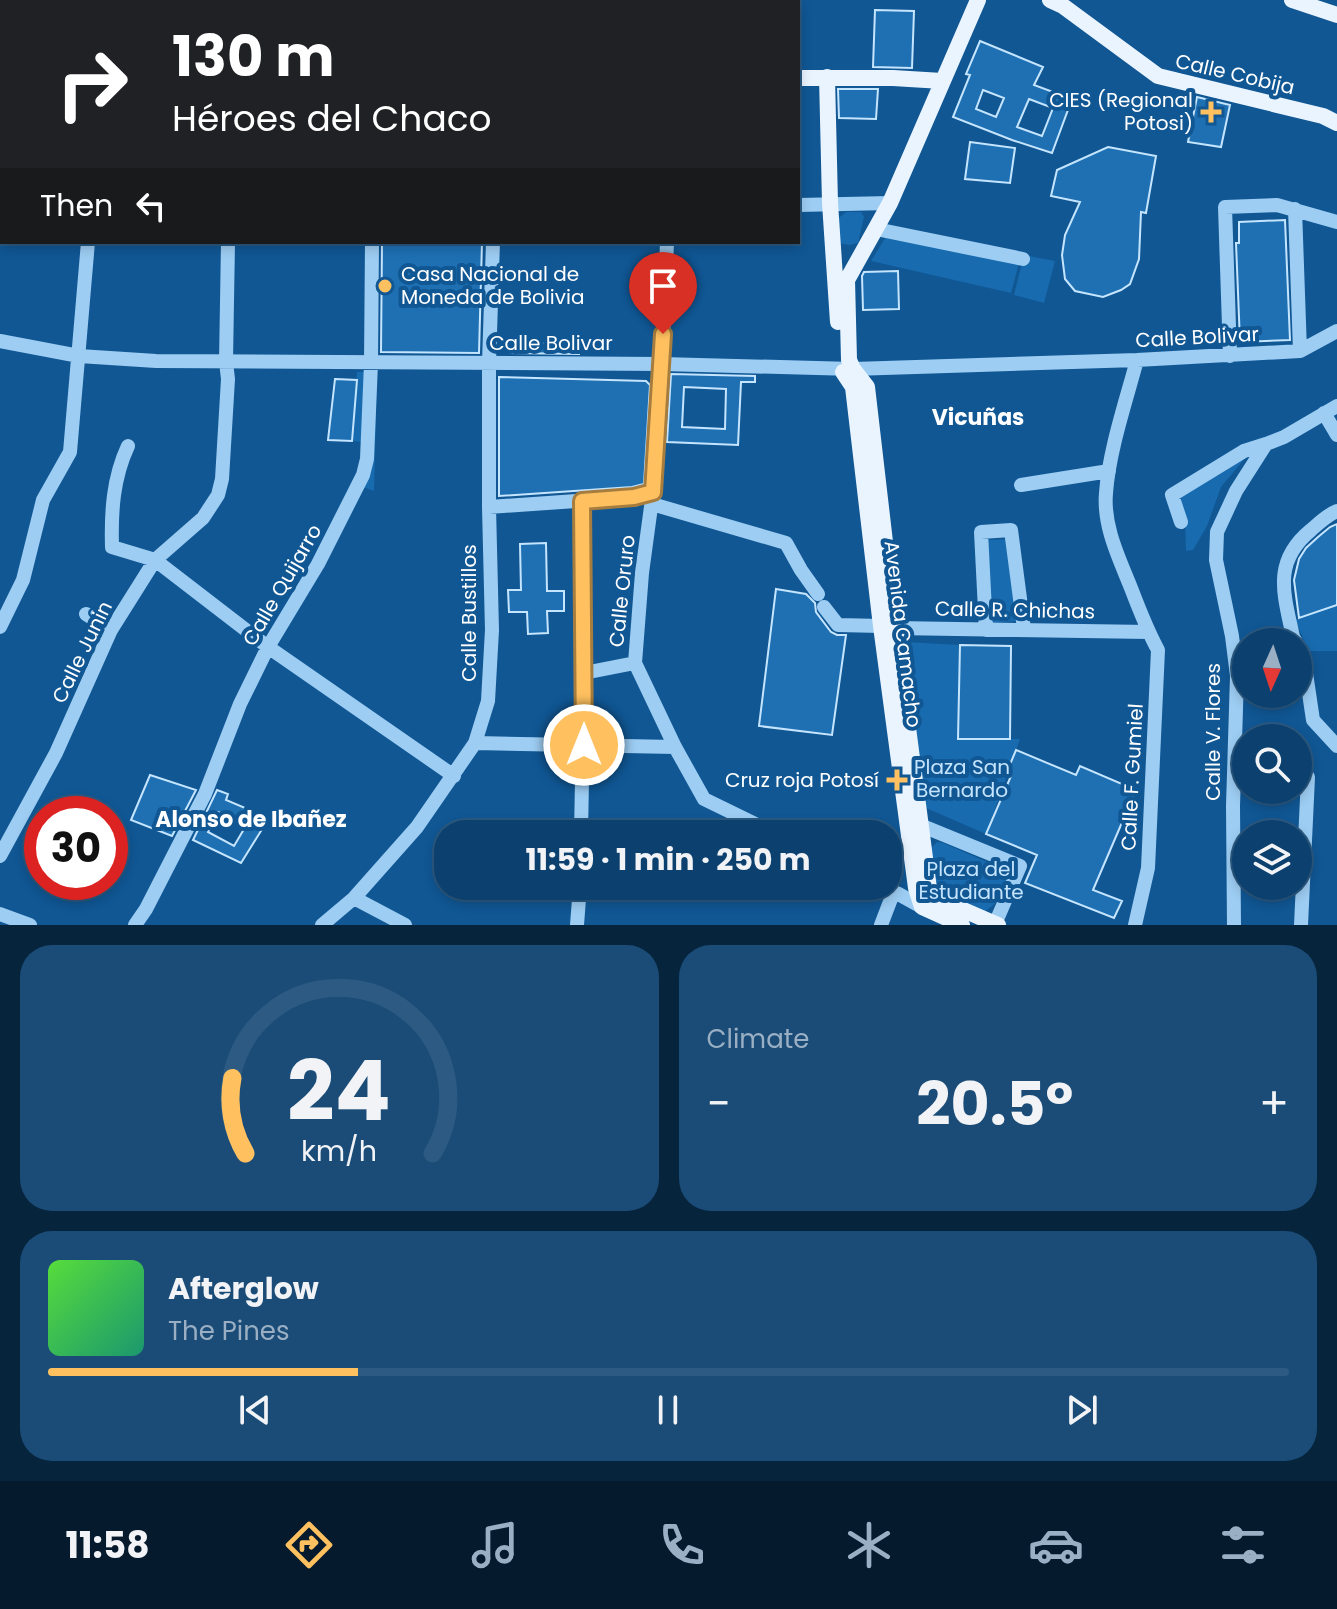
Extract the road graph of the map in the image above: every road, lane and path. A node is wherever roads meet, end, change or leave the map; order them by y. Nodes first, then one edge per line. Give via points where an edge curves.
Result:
1 (978, 0) edge
2 (1050, 0) edge
3 (1292, 0) edge
4 (1337, 15) edge
5 (827, 77) junction
6 (800, 78) edge
7 (942, 81) junction
8 (1337, 123) edge
9 (830, 203) junction
10 (890, 203) junction
11 (800, 205) edge
12 (1295, 209) junction
13 (1337, 222) edge
14 (876, 229) junction
15 (88, 244) edge
16 (228, 244) edge
17 (372, 244) edge
18 (493, 244) edge
19 (667, 244) edge
20 (1023, 259) dead end
21 (833, 260) junction
22 (856, 263) junction
23 (1337, 331) edge
24 (1, 345) edge
25 (1300, 351) junction
26 (79, 356) junction
27 (1230, 356) junction
28 (1137, 360) junction
29 (226, 362) junction
30 (371, 363) junction
31 (489, 363) junction
32 (662, 364) junction
33 (847, 369) junction
34 (1331, 409) edge
35 (1337, 435) edge
36 (1266, 444) junction
37 (128, 446) dead end
38 (1109, 471) junction
39 (1021, 485) dead end
40 (653, 498) junction
41 (582, 501) junction
42 (489, 507) junction
43 (1337, 511) edge
44 (1181, 522) dead end
45 (155, 560) junction
46 (86, 614) dead end
47 (0, 627) edge
48 (888, 627) junction
49 (1291, 628) edge
50 (1024, 629) junction
51 (111, 630) junction
52 (986, 630) junction
53 (1149, 632) junction
54 (268, 647) junction
55 (635, 663) junction
56 (584, 673) junction
57 (1311, 708) edge
58 (1313, 720) junction
59 (1313, 738) dead end
60 (475, 743) junction
61 (584, 745) junction
62 (1337, 746) edge
63 (675, 747) junction
64 (454, 776) junction
65 (1307, 804) edge
66 (581, 820) edge
67 (747, 820) edge
68 (920, 825) junction
69 (0, 856) edge
70 (902, 892) edge
71 (923, 897) junction
72 (354, 898) junction
73 (579, 900) edge
74 (887, 900) edge
75 (0, 914) edge
76 (996, 924) edge
77 (30, 925) edge
78 (135, 925) edge
79 (322, 925) edge
80 (405, 925) edge
81 (577, 925) edge
82 (881, 925) edge
83 (962, 925) edge
84 (1135, 925) edge
85 (1234, 925) edge
86 (1301, 925) edge

1 - 7 main road
2 - 8 main road, Calle Cobija via 1158,76
3 - 4 main road
5 - 6 main road
5 - 7 main road
5 - 9 main road
7 - 10 main road
9 - 10 street
9 - 11 street
9 - 21 main road
10 - 14 main road
12 - 13 street
12 - 25 street
12 - 27 street via 1225,207
14 - 20 street
14 - 22 main road
15 - 26 street
16 - 29 street, Calle Junin
17 - 30 street, Calle Quijarro
18 - 31 street, Calle Bustillos
19 - 32 street, Calle Oruro
21 - 22 street
21 - 33 main road
22 - 33 main road via 847,280
23 - 25 street, Calle Bolivar
24 - 26 street, Calle Bolivar
25 - 27 street, Calle Bolivar
26 - 29 street, Calle Bolivar
26 - 47 street via 70,452 43,500 23,580
27 - 28 street, Calle Bolivar
28 - 33 street, Calle Bolivar
28 - 38 street, Calle F. Gumiel
29 - 30 street, Calle Bolivar
29 - 45 street, Calle Junin via 218,495 203,518
30 - 31 street, Calle Bolivar
30 - 54 street, Calle Quijarro via 363,475
31 - 32 street, Calle Bolivar
31 - 42 street, Calle Bustillos
32 - 33 street, Calle Bolivar
32 - 40 street, Calle Oruro
33 - 48 main road, Avenida Camacho
34 - 35 street
34 - 36 street
36 - 44 street via 1244,451 1172,495
36 - 85 street, Calle V. Flores via 1217,532 1216,560 1237,676
37 - 45 street via 111,510 112,547
38 - 39 street
38 - 53 street, Calle F. Gumiel via 1106,509 1113,544
40 - 41 street
40 - 48 street, Calle R. Chichas via 786,543 838,625
40 - 55 street, Calle Oruro
41 - 42 street
41 - 56 street
42 - 60 street, Calle Bustillos via 488,701
43 - 49 street via 1305,534 1285,562 1283,590
45 - 51 street, Calle Junin
45 - 54 street
46 - 51 street
48 - 52 street, Calle R. Chichas
48 - 68 main road, Avenida Camacho
48 - 71 main road, Avenida Camacho
50 - 52 street, Calle R. Chichas
50 - 52 street via 1011,530 981,532
50 - 53 street, Calle R. Chichas
51 - 69 street, Calle Junin via 56,753
53 - 84 street, Calle F. Gumiel via 1158,665 1148,868
54 - 64 street
54 - 78 street, Calle Quijarro via 205,794
55 - 56 street
55 - 63 street, Calle Oruro
56 - 61 street
57 - 58 street
58 - 59 street
58 - 62 street
60 - 61 street
60 - 64 street, Calle Bustillos
61 - 63 street
61 - 66 street
63 - 67 street, Calle Oruro via 704,799
64 - 72 street, Calle Bustillos
65 - 86 street
68 - 71 main road, Avenida Camacho
68 - 76 street via 1020,866
70 - 71 street
71 - 76 main road
71 - 83 main road
72 - 79 street, Calle Bustillos
72 - 80 street
73 - 81 street
74 - 82 street
75 - 77 street

